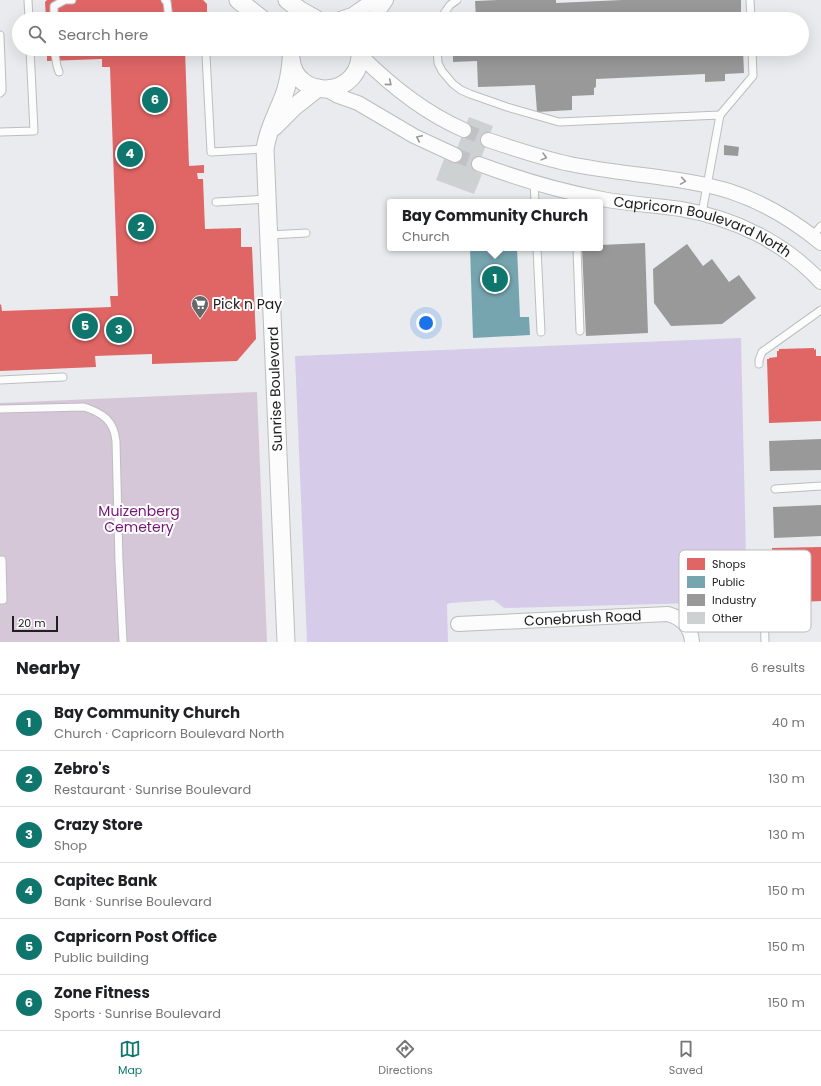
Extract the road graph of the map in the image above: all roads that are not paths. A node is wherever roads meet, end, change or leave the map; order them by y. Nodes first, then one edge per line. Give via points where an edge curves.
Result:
1 (28, 0) edge
2 (72, 0) edge
3 (165, 0) edge
4 (238, 0) edge
5 (287, 0) edge
6 (374, 0) edge
7 (386, 0) edge
8 (457, 0) edge
9 (750, 0) edge
10 (29, 12) edge
11 (54, 12) edge
12 (168, 12) edge
13 (253, 12) edge
14 (304, 12) edge
15 (356, 12) edge
16 (378, 12) edge
17 (445, 12) edge
18 (751, 12) edge
19 (0, 35) edge
20 (30, 56) edge
21 (55, 56) edge
22 (206, 56) edge
23 (290, 56) edge
24 (291, 56) edge
25 (360, 56) edge
26 (363, 56) edge
27 (438, 56) edge
28 (752, 56) edge
29 (60, 72) dead end
30 (322, 89) junction
31 (0, 93) edge
32 (720, 115) junction
33 (464, 130) tunnel mouth
34 (0, 132) edge
35 (488, 140) tunnel mouth
36 (266, 143) junction
37 (455, 155) tunnel mouth
38 (479, 164) tunnel mouth
39 (534, 182) junction
40 (708, 186) junction
41 (575, 197) edge
42 (267, 199) junction
43 (535, 199) edge
44 (216, 202) dead end
45 (702, 214) junction
46 (306, 233) dead end
47 (268, 235) junction
48 (818, 235) edge
49 (537, 251) edge
50 (577, 251) edge
51 (821, 282) edge
52 (821, 310) edge
53 (580, 331) dead end
54 (541, 332) dead end
55 (759, 364) dead end
56 (63, 377) dead end
57 (0, 380) edge
58 (0, 410) edge
59 (821, 486) edge
60 (775, 489) dead end
61 (0, 560) edge
62 (0, 600) edge
63 (679, 618) edge
64 (458, 624) dead end
65 (690, 632) edge
66 (765, 632) edge
67 (123, 642) edge
68 (286, 642) edge
69 (692, 642) edge
70 (765, 642) edge

1 - 10 lane
2 - 11 lane via 65,0 54,6
3 - 12 lane
4 - 13 street
5 - 14 street
6 - 15 street
7 - 16 street
8 - 17 lane
9 - 18 lane
19 - 31 lane
20 - 34 lane via 34,131
21 - 29 lane
22 - 36 lane via 210,152
23 - 36 street, Sunrise Boulevard via 284,95
24 - 30 street via 293,68 300,78 310,86
25 - 30 street via 359,66 354,76 346,83 336,88
26 -> 33 street via 404,95
27 - 32 lane via 442,70 461,90 559,122
28 - 32 lane via 753,76
30 - 36 street via 304,99 285,116 273,128
37 -> 30 street via 414,136 358,103
32 - 40 lane
35 -> 40 street via 570,164
36 - 42 street, Sunrise Boulevard
38 - 39 street, Capricorn Boulevard North
39 - 41 street, Capricorn Boulevard North
39 - 43 lane
40 - 45 lane
40 - 48 street via 766,206
41 - 45 street, Capricorn Boulevard North via 680,209
42 - 44 lane
42 - 47 street, Sunrise Boulevard
45 - 51 street, Capricorn Boulevard North via 743,227 770,241 796,259
46 - 47 lane
47 - 68 street, Sunrise Boulevard
49 - 54 lane
50 - 53 lane
52 - 55 lane via 762,352
56 - 57 lane
58 - 67 lane via 84,407 102,415 115,431
59 - 60 lane
61 - 62 lane via 3,600
63 - 64 street, Conebrush Road via 668,614
65 - 69 street, Conebrush Road
66 - 70 lane

